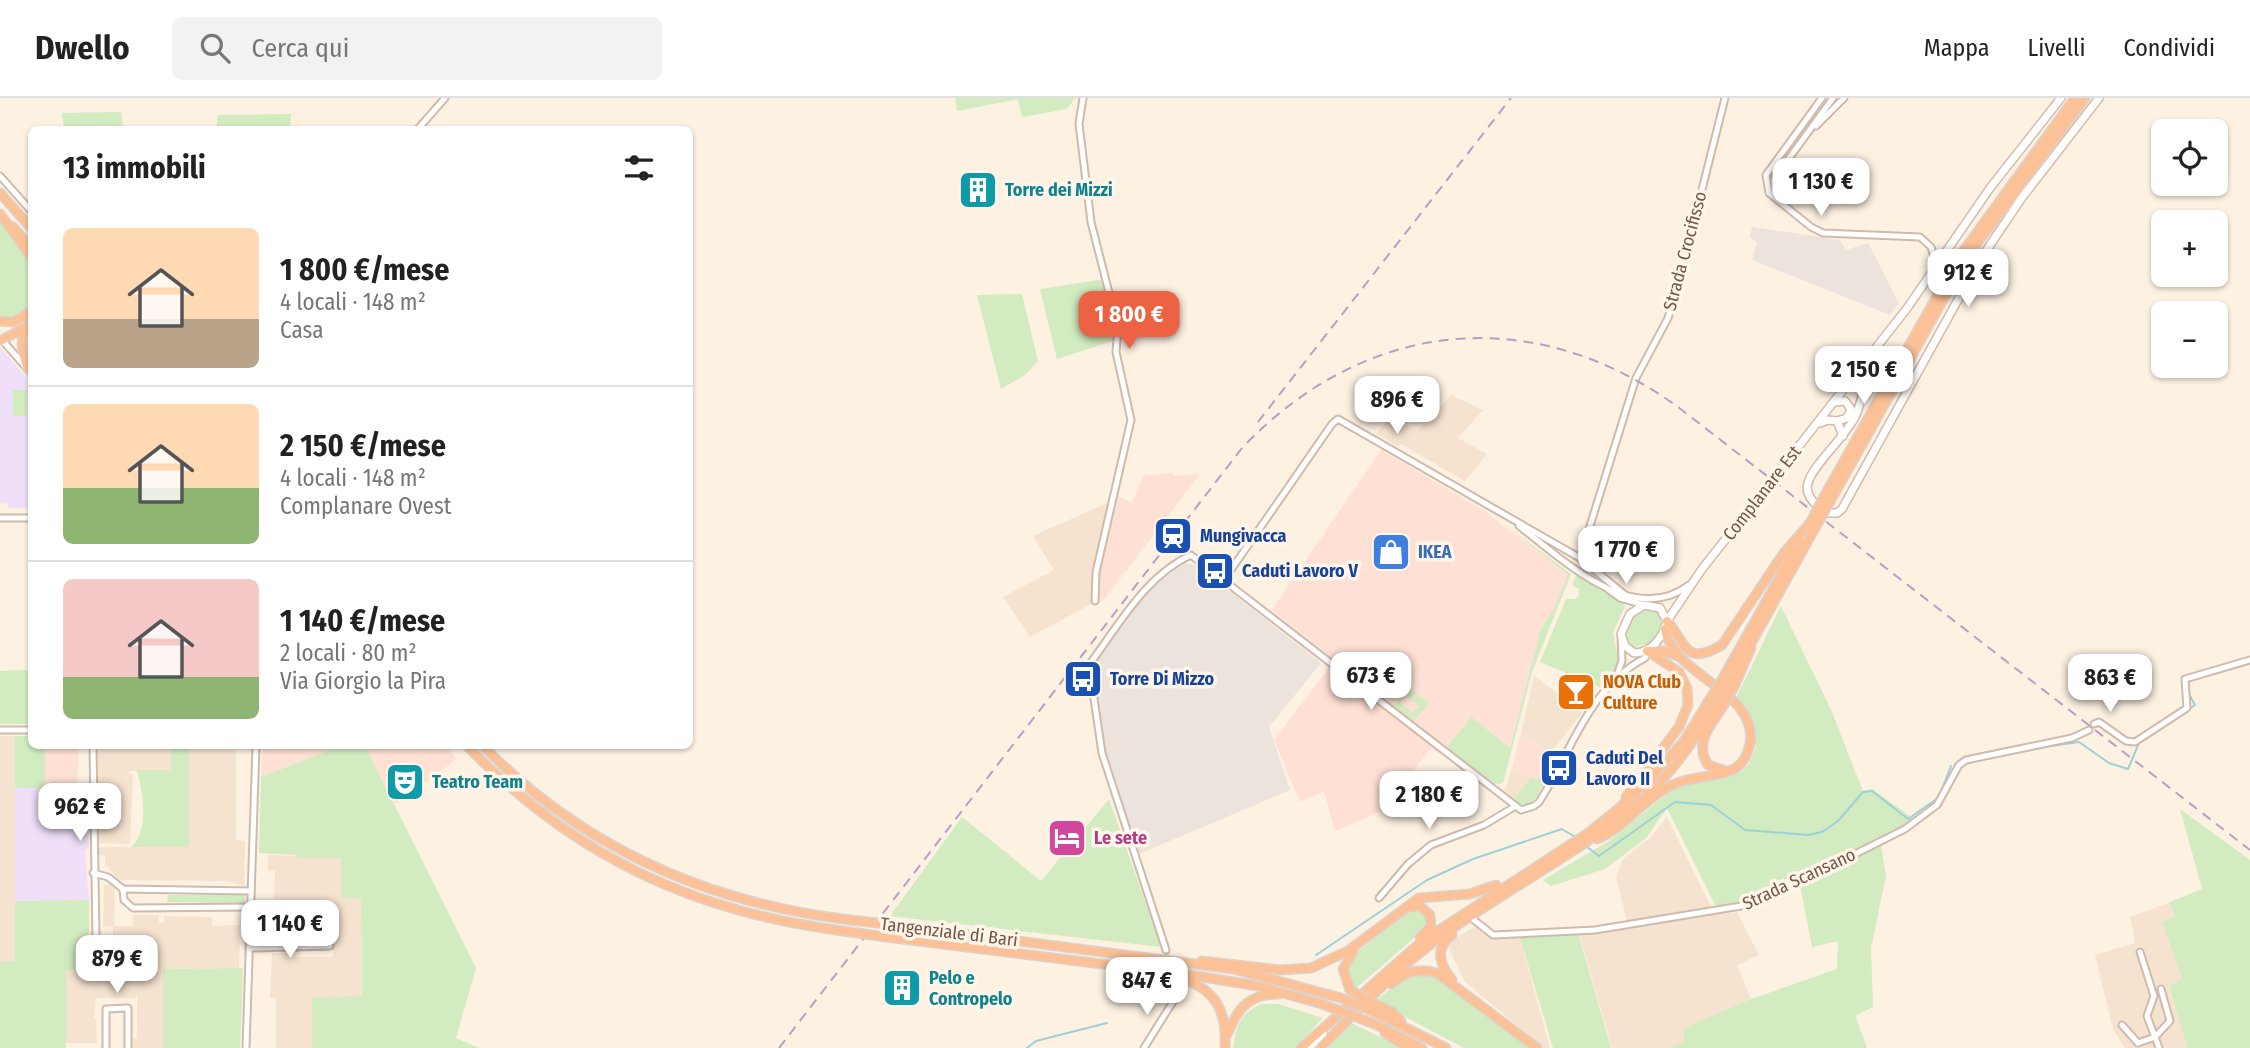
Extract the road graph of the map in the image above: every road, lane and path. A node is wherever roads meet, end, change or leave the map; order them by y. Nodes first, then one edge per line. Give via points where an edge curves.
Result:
1 (445, 98) edge
2 (1083, 98) edge
3 (1725, 98) edge
4 (1822, 98) edge
5 (1833, 98) edge
6 (1844, 98) edge
7 (2061, 98) edge
8 (2075, 98) edge
9 (2085, 98) edge
10 (2099, 98) edge
11 (420, 126) edge
12 (1808, 133) junction
13 (0, 176) edge
14 (1, 194) edge
15 (1774, 199) junction
16 (28, 208) edge
17 (0, 213) edge
18 (28, 224) edge
19 (28, 244) edge
20 (28, 252) edge
21 (1937, 265) junction
22 (28, 313) edge
23 (0, 321) edge
24 (14, 321) junction
25 (28, 324) edge
26 (24, 328) junction
27 (2, 340) edge
28 (1872, 354) junction
29 (28, 366) edge
30 (28, 370) edge
31 (1834, 402) junction
32 (1838, 422) junction
33 (1814, 428) junction
34 (1843, 436) junction
35 (1824, 504) junction
36 (1498, 511) junction
37 (0, 518) edge
38 (28, 518) edge
39 (1811, 525) junction
40 (1580, 558) junction
41 (1224, 580) junction
42 (1600, 583) junction
43 (1689, 585) junction
44 (1624, 594) junction
45 (1095, 601) dead end
46 (1644, 605) junction
47 (1666, 625) junction
48 (1620, 634) junction
49 (1646, 654) junction
50 (1679, 657) junction
51 (2250, 660) edge
52 (1616, 677) junction
53 (1729, 683) junction
54 (1717, 704) junction
55 (2094, 724) dead end
56 (0, 730) edge
57 (28, 730) edge
58 (2089, 730) dead end
59 (93, 749) edge
60 (256, 749) edge
61 (470, 749) edge
62 (487, 749) edge
63 (1729, 771) junction
64 (1514, 807) junction
65 (1589, 835) junction
66 (1537, 865) junction
67 (93, 873) junction
68 (123, 889) junction
69 (251, 891) junction
70 (1501, 897) junction
71 (1379, 898) dead end
72 (251, 907) junction
73 (1404, 908) junction
74 (1474, 920) junction
75 (96, 939) dead end
76 (1365, 940) junction
77 (330, 946) dead end
78 (249, 948) junction
79 (1166, 950) tunnel mouth
80 (2140, 952) dead end
81 (1181, 962) junction
82 (1165, 972) junction
83 (1453, 983) junction
84 (1371, 985) junction
85 (1177, 988) tunnel mouth
86 (2161, 989) dead end
87 (1292, 995) junction
88 (1371, 1002) junction
89 (1333, 1023) junction
90 (1375, 1024) junction
91 (2122, 1025) dead end
92 (2155, 1037) junction
93 (1226, 1043) edge
94 (106, 1048) edge
95 (128, 1048) edge
96 (246, 1048) edge
97 (1143, 1048) edge
98 (1301, 1048) edge
99 (1309, 1048) edge
100 (1320, 1048) edge
101 (1409, 1048) edge
102 (1422, 1048) edge
103 (1446, 1048) edge
104 (1535, 1048) edge
105 (2159, 1048) edge

1 - 11 street
2 - 45 street via 1079,124 1091,222 1119,332 1116,352 1131,420 1096,572
3 - 40 street, Strada Crocifisso via 1668,318 1636,378
4 - 15 street via 1766,174
5 - 12 street
6 - 12 street
7 - 21 main road, Complanare Est
8 - 35 highway via 1959,257
9 - 35 highway via 1967,257
10 - 34 main road via 1980,260 1842,509 1831,514 1816,505 1807,485
12 - 15 street via 1774,178
13 - 16 street
14 - 18 highway
15 - 21 street via 1823,233 1920,237 1931,247
17 - 19 highway
17 - 20 highway
21 - 28 main road, Complanare Est
22 - 24 highway
23 - 24 highway
24 - 27 highway
25 - 26 highway
26 - 27 highway
26 - 29 highway via 22,349
27 - 30 street
28 - 31 main road, Complanare Est
28 - 34 main road via 1859,408
31 - 32 main road via 1845,401 1851,409 1847,418
31 - 33 main road, Complanare Est
32 - 33 main road via 1828,420
32 - 34 main road
33 - 43 main road, Complanare Est, bridge
35 - 39 highway, bridge
36 - 40 street
36 - 41 street via 1338,419
36 - 42 street
37 - 38 street
39 - 47 highway via 1783,554 1722,646 1699,654 1689,651
39 - 53 highway
39 - 53 highway via 1753,640 1748,660
40 - 44 street
41 - 64 street
41 - 79 street via 1191,555 1175,562 1157,577 1089,665 1102,753
42 - 44 street
42 - 46 street via 1620,598
43 - 44 street via 1656,600
43 - 47 main road, Complanare Est
46 - 47 main road via 1660,608
46 - 48 main road via 1630,614
47 - 49 main road
47 - 50 highway via 1668,642
48 - 49 main road via 1628,650
48 - 52 street via 1622,661
49 - 50 highway via 1663,651
49 - 52 street
49 - 65 highway via 1673,666 1684,679 1688,697 1685,716 1629,793
50 - 63 highway via 1746,717 1747,752
51 - 55 street via 2185,679 2187,708 2138,741 2126,741 2099,722
52 - 64 street via 1575,734 1539,802 1528,809
53 - 54 highway, bridge
53 - 54 highway, bridge
54 - 63 highway via 1701,749 1708,765
54 - 65 highway via 1650,779
54 - 65 highway via 1647,795
56 - 57 street
58 - 74 street, Strada Scansano via 2072,738 1966,760 1937,805 1905,829 1797,883 1729,910 1595,930 1493,935
59 - 67 street
60 - 69 street
61 - 82 highway, Tangenziale di Bari, bridge via 541,813 584,843 639,874 716,905 836,930
62 - 81 highway, Tangenziale di Bari, bridge via 565,816 643,862 729,896 780,909
63 - 65 highway via 1669,786 1616,829
64 - 71 street via 1484,825 1431,845 1408,863
65 - 66 highway
65 - 70 highway
66 - 73 highway via 1489,889 1428,895
66 - 84 highway via 1449,922
67 - 68 street via 108,877
67 - 75 street
68 - 69 street
68 - 72 street via 124,900 133,908
69 - 72 street
70 - 74 highway
70 - 88 highway via 1427,947
72 - 78 street
73 - 76 highway
73 - 84 highway via 1426,909 1431,927 1381,968
74 - 83 highway via 1446,939 1442,947 1441,963
76 - 81 highway via 1323,965 1295,970
76 - 88 highway, bridge via 1345,962 1344,976 1350,990
77 - 78 street
78 - 96 street
80 - 92 street via 2154,996 2147,1016
81 - 88 highway, Tangenziale di Bari, bridge via 1269,976 1341,998
82 - 87 highway, Tangenziale di Bari
82 - 93 highway via 1214,996 1223,1013
83 - 88 highway via 1437,973 1408,972
83 - 104 highway
84 - 89 highway
85 - 97 street
86 - 92 street via 2169,1021
87 - 90 highway, Tangenziale di Bari, bridge
87 - 93 highway via 1250,1000 1234,1017
88 - 100 highway
88 - 103 highway, Tangenziale di Bari
89 - 98 highway via 1317,1031
89 - 99 main road
90 - 101 highway
90 - 102 highway, Tangenziale di Bari
91 - 92 street via 2138,1042
92 - 105 street
94 - 95 street via 106,1009 128,1008

